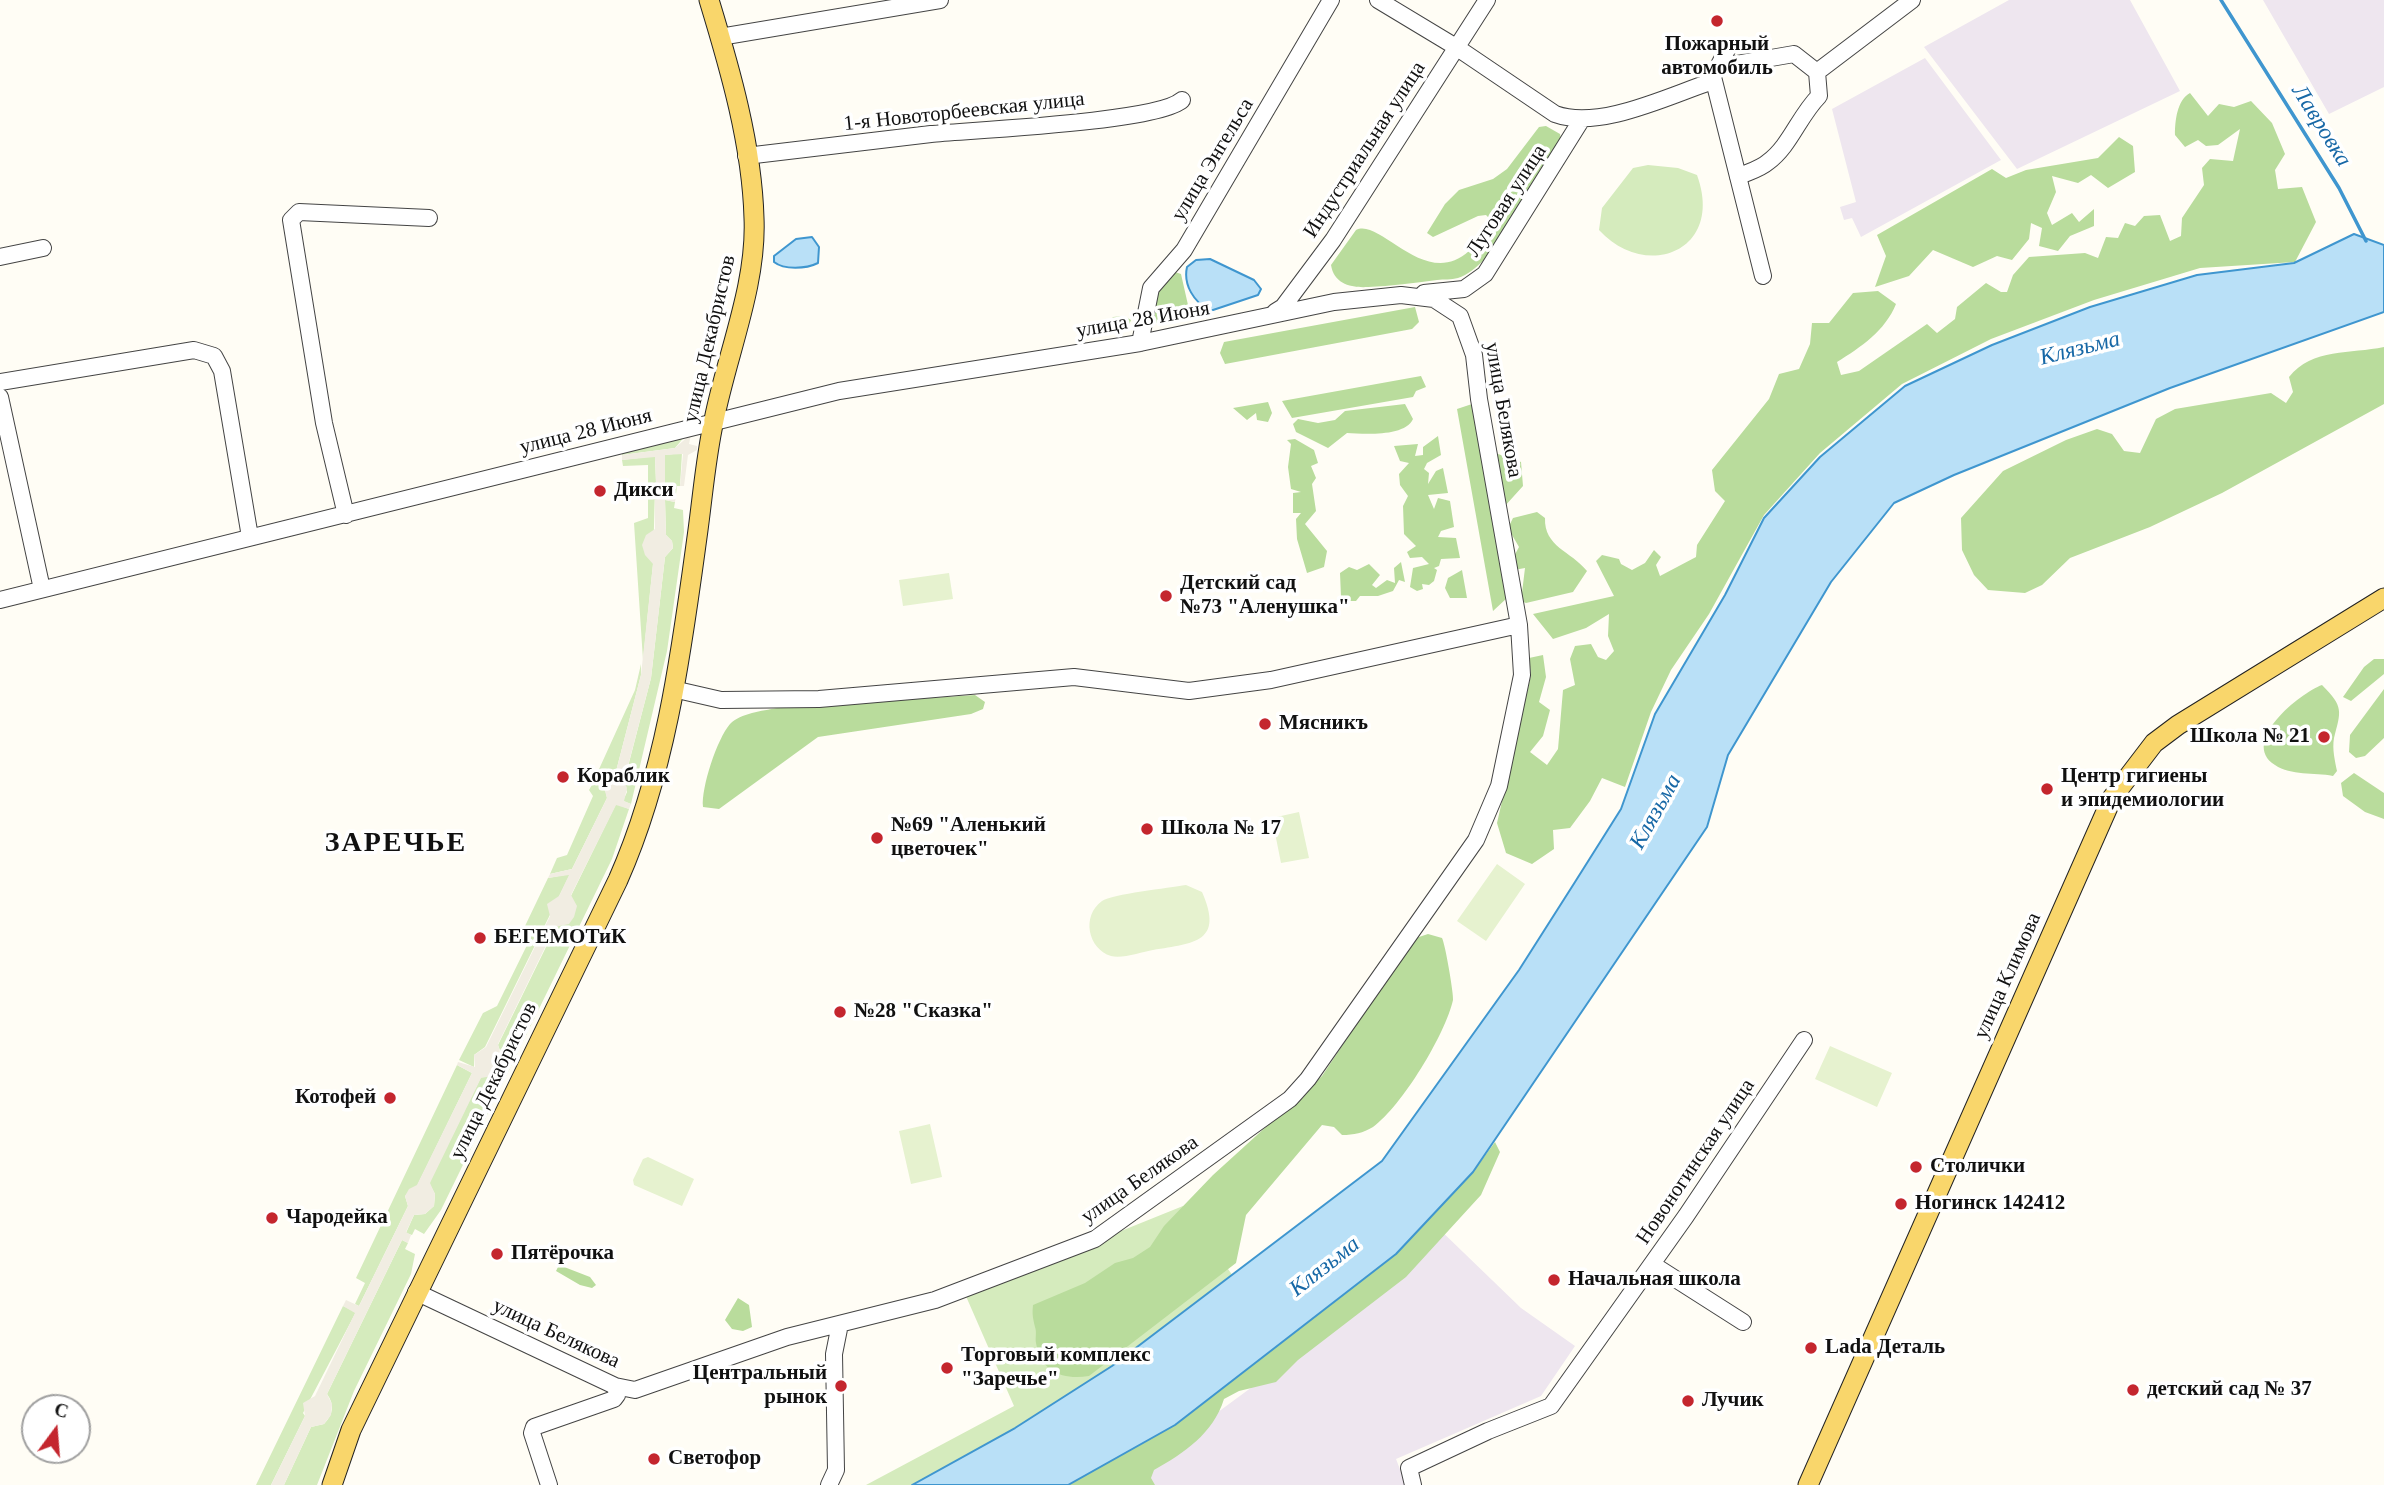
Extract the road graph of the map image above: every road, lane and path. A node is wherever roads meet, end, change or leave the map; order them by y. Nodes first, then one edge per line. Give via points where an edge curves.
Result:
1 (709, 0) edge
2 (940, 0) edge
3 (1331, 0) edge
4 (1378, 0) edge
5 (1486, 0) edge
6 (1912, 0) edge
7 (720, 37) junction
8 (1456, 47) junction
9 (1728, 48) dead end
10 (1716, 72) junction
11 (1817, 72) junction
12 (1182, 100) dead end
13 (1582, 119) junction
14 (746, 156) junction
15 (1738, 177) junction
16 (429, 218) dead end
17 (43, 247) dead end
18 (0, 257) edge
19 (1763, 276) dead end
20 (1412, 295) junction
21 (1270, 315) junction
22 (1140, 343) junction
23 (0, 382) edge
24 (0, 397) edge
25 (713, 421) junction
26 (346, 515) junction
27 (250, 537) junction
28 (42, 589) junction
29 (2384, 598) edge
30 (0, 600) edge
31 (1519, 625) junction
32 (673, 689) junction
33 (1804, 1040) dead end
34 (1652, 1264) junction
35 (416, 1292) junction
36 (1743, 1322) dead end
37 (840, 1324) junction
38 (811, 1331) junction
39 (834, 1354) junction
40 (615, 1386) junction
41 (332, 1485) edge
42 (549, 1485) edge
43 (829, 1485) edge
44 (1413, 1485) edge
45 (1808, 1485) edge

1 - 7 main road, улица Декабристов
2 - 7 street
3 - 22 street, улица Энгельса via 1184,250 1151,288
4 - 8 street
5 - 8 street, Индустриальная улица
6 - 11 street
7 - 14 main road, улица Декабристов
8 - 13 street via 1555,114
8 - 21 street, Индустриальная улица via 1310,272 1283,307
9 - 10 street
10 - 11 street via 1794,54
10 - 13 street via 1710,82
10 - 15 street
11 - 15 street via 1819,96 1780,150 1767,163
12 - 14 street, 1-я Новоторбеевская улица via 1175,107 1128,117
13 - 20 street, Луговая улица via 1485,274 1464,289
14 - 25 main road, улица Декабристов via 753,200 751,267
15 - 19 street
16 - 26 street via 299,212 291,220 324,423
17 - 18 street
20 - 21 street, улица Белякова via 1334,302
20 - 31 street, улица Белякова via 1451,308 1468,332
21 - 22 street, улица 28 Июня
22 - 25 street, улица 28 Июня via 839,391
23 - 27 street via 194,350 214,356 222,370
24 - 28 street
25 - 26 street, улица 28 Июня
25 - 32 main road, улица Декабристов
26 - 27 street, улица 28 Июня
27 - 28 street, улица 28 Июня
28 - 30 street, улица 28 Июня
29 - 45 main road, улица Климова via 2170,731 2154,743 2112,798
31 - 32 street via 1353,663 1222,687 1172,691 1088,678 768,701 720,700
31 - 37 street, улица Белякова via 1522,676 1516,714 1499,786 1484,824 1458,869 1300,1089 1095,1239 935,1300
32 - 35 main road, улица Декабристов via 656,767 625,863
33 - 34 street, Новоногинская улица
34 - 36 street
34 - 44 street, Новоногинская улица via 1551,1406 1409,1468
35 - 40 street, улица Белякова
35 - 41 main road, улица Декабристов via 351,1430
37 - 38 street, улица Белякова
37 - 39 street
38 - 39 street
38 - 40 street, улица Белякова via 635,1390
39 - 43 street via 837,1452
40 - 42 street via 614,1399 534,1427

